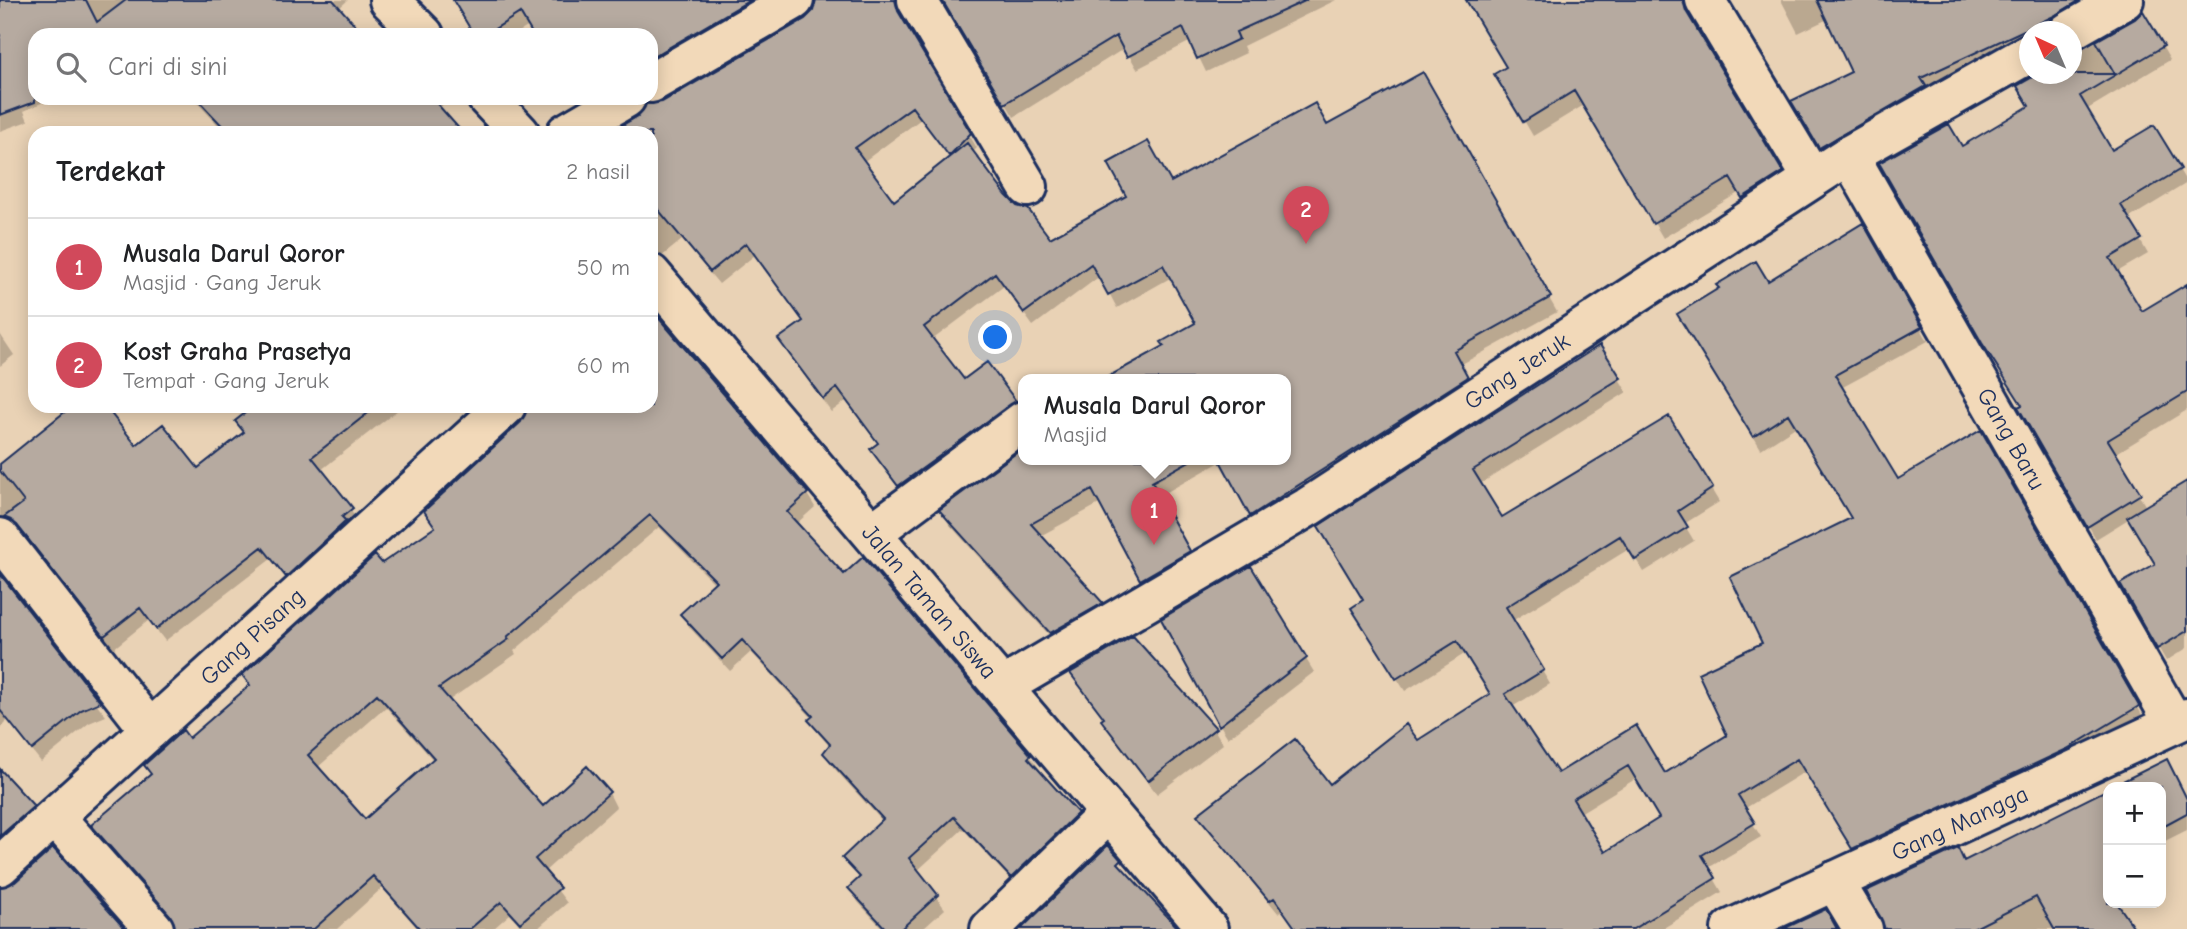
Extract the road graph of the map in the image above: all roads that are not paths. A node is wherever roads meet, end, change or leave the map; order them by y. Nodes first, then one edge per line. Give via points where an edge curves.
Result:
1 (389, 0) edge
2 (794, 0) edge
3 (917, 0) edge
4 (1705, 0) edge
5 (2124, 0) edge
6 (2082, 24) edge
7 (417, 28) edge
8 (2019, 59) edge
9 (658, 79) edge
10 (494, 105) edge
11 (614, 105) edge
12 (513, 126) edge
13 (578, 126) edge
14 (1849, 155) junction
15 (1812, 178) junction
16 (1028, 187) dead end
17 (658, 282) edge
18 (498, 413) edge
19 (1018, 425) edge
20 (873, 533) junction
21 (0, 538) edge
22 (1004, 686) junction
23 (2181, 720) edge
24 (150, 730) junction
25 (1109, 813) junction
26 (55, 817) junction
27 (0, 866) edge
28 (1834, 881) junction
29 (154, 929) edge
30 (990, 929) edge
31 (1208, 929) edge
32 (1731, 929) edge
33 (1863, 929) edge

1 - 7 street
2 - 9 street
3 - 16 street
4 - 15 street
5 - 6 street
8 - 14 street, Gang Jeruk
10 - 12 street
11 - 13 street
14 - 15 street, Gang Jeruk
14 - 23 street, Gang Baru
15 - 22 street, Gang Jeruk via 1308,507
17 - 20 street, Jalan Taman Siswa
18 - 24 street, Gang Pisang
19 - 20 street
20 - 22 street, Jalan Taman Siswa
21 - 24 street
22 - 25 street, Jalan Taman Siswa
23 - 28 street, Gang Mangga
24 - 26 street, Gang Pisang
25 - 30 street
25 - 31 street, Jalan Taman Siswa
26 - 27 street, Gang Pisang
26 - 29 street
28 - 32 street, Gang Mangga
28 - 33 street

